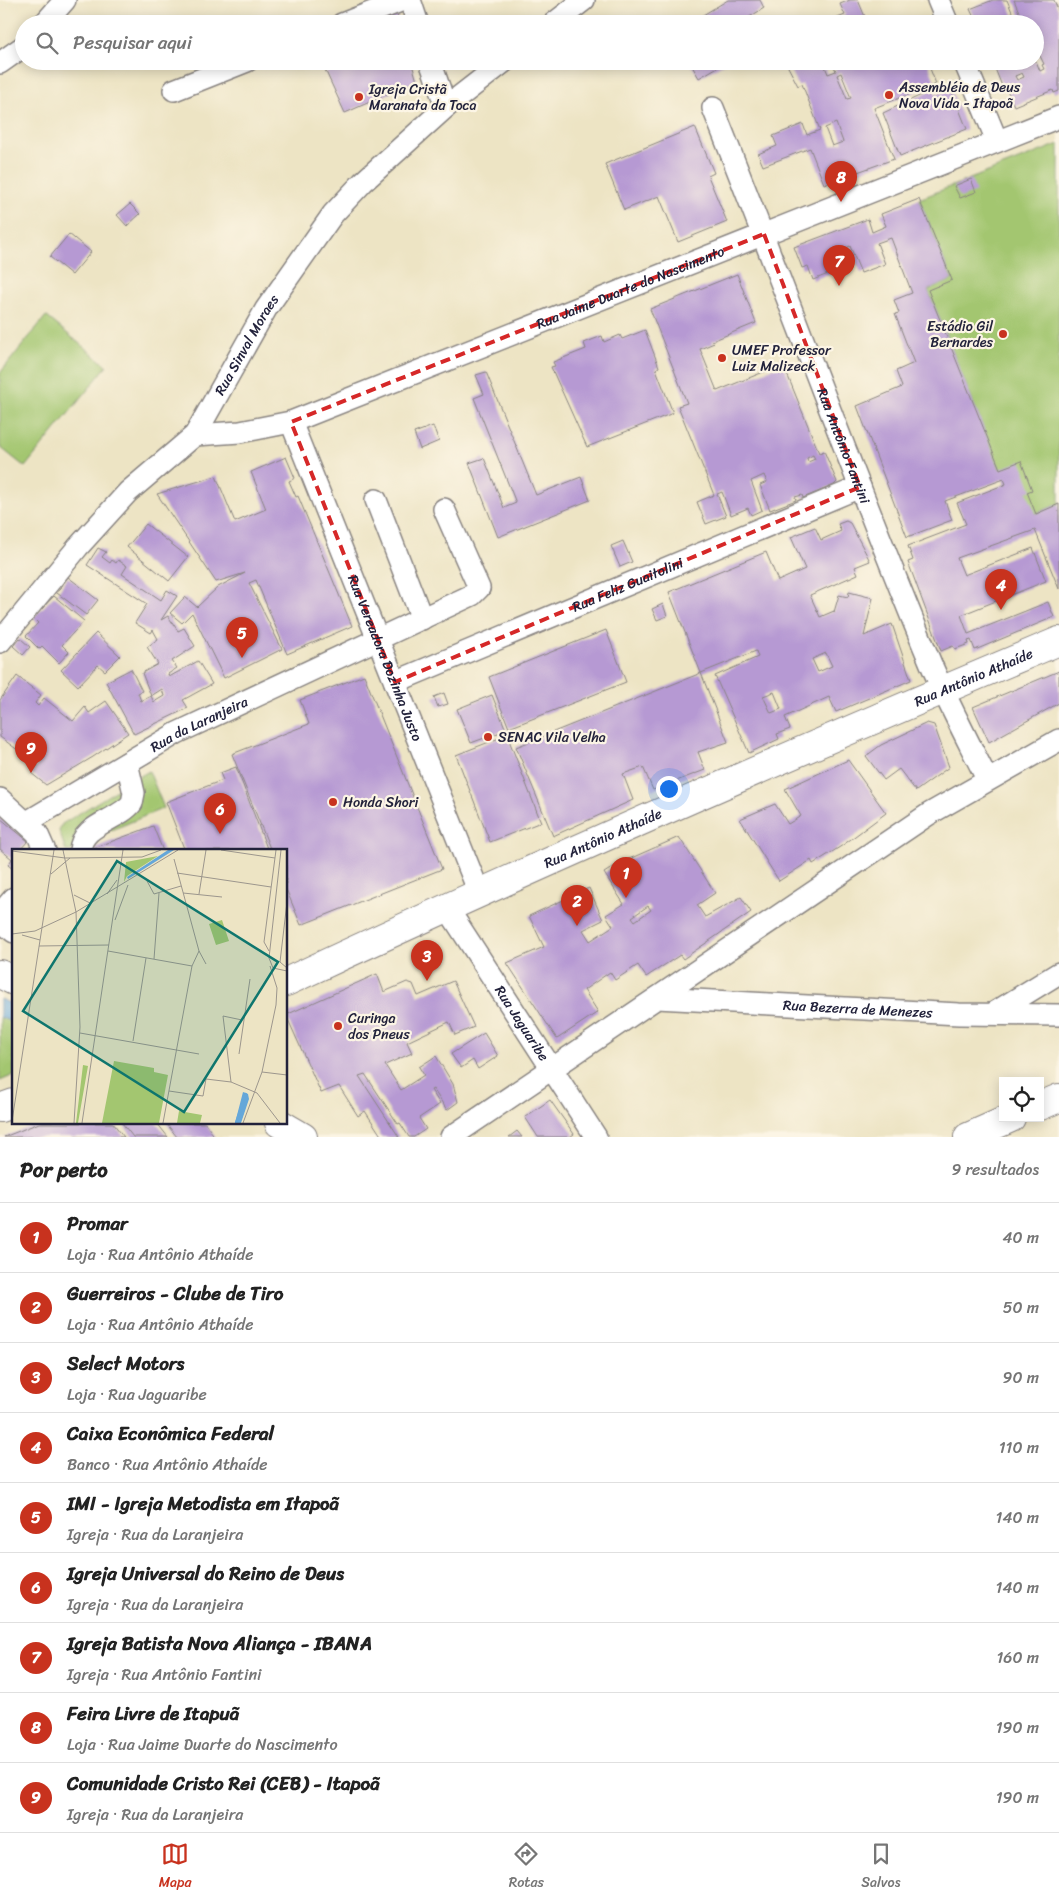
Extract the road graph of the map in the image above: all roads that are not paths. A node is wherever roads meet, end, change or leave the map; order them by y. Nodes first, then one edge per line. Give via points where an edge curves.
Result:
1 (42, 0) edge
2 (65, 0) edge
3 (403, 0) edge
4 (410, 0) edge
5 (584, 0) edge
6 (938, 0) edge
7 (44, 15) edge
8 (52, 15) edge
9 (365, 15) edge
10 (415, 15) edge
11 (565, 15) edge
12 (944, 15) edge
13 (15, 52) edge
14 (0, 63) edge
15 (224, 70) edge
16 (433, 70) edge
17 (493, 70) edge
18 (968, 70) edge
19 (174, 90) dead end
20 (446, 107) junction
21 (713, 108) dead end
22 (1059, 117) edge
23 (997, 141) junction
24 (764, 234) junction
25 (291, 422) junction
26 (195, 435) junction
27 (860, 487) junction
28 (376, 500) dead end
29 (444, 509) dead end
30 (422, 619) junction
31 (377, 638) junction
32 (1059, 641) edge
33 (0, 642) edge
34 (395, 682) junction
35 (943, 689) junction
36 (1059, 740) edge
37 (127, 763) junction
38 (987, 780) junction
39 (0, 799) edge
40 (27, 822) junction
41 (45, 849) edge
42 (80, 849) edge
43 (480, 895) junction
44 (12, 900) edge
45 (448, 909) junction
46 (407, 926) junction
47 (7, 927) edge
48 (288, 963) edge
49 (1059, 973) edge
50 (0, 974) edge
51 (12, 980) edge
52 (288, 981) edge
53 (657, 998) junction
54 (994, 1013) junction
55 (1059, 1015) edge
56 (552, 1069) junction
57 (1059, 1098) edge
58 (12, 1104) edge
59 (1044, 1104) edge
60 (0, 1108) edge
61 (1002, 1122) edge
62 (451, 1137) edge
63 (596, 1137) edge
64 (968, 1137) edge

1 - 7 street
2 - 8 street
3 - 9 street
4 - 10 street
5 - 11 street
6 - 12 street
13 - 14 street
15 - 19 street
16 - 20 street
17 - 20 street, Rua Sinval Moraes
18 - 23 street
20 - 26 street, Rua Sinval Moraes via 363,182 333,214 266,308
21 - 24 street, Rua Antônio Fantini
22 - 23 street, Rua Jaime Duarte do Nascimento
23 - 24 street, Rua Jaime Duarte do Nascimento
24 - 25 street, Rua Jaime Duarte do Nascimento
24 - 27 street, Rua Antônio Fantini
25 - 26 street, Rua Jaime Duarte do Nascimento via 240,432
25 - 31 street, Rua Vereadora Dozinha Justo
26 - 33 street, Rua Sinval Moraes via 128,492
27 - 34 street, Rua Feliz Guaitolini
27 - 35 street, Rua Antônio Fantini
28 - 30 street
29 - 30 street, Rua da Laranjeira via 478,588 472,595
30 - 31 street, Rua da Laranjeira
31 - 34 street, Rua Vereadora Dozinha Justo
31 - 37 street, Rua da Laranjeira via 177,733
32 - 35 main road, Rua Antônio Athaíde
34 - 43 street, Rua Vereadora Dozinha Justo
35 - 38 street, Rua Antônio Fantini
35 - 43 main road, Rua Antônio Athaíde
36 - 38 street
37 - 40 street, Rua da Laranjeira
37 - 42 street via 134,793 132,803 86,834
38 - 53 street via 930,814
39 - 40 street
40 - 41 street
43 - 45 main road, Rua Antônio Athaíde
44 - 47 street via 7,906
45 - 46 main road, Rua Antônio Athaíde
45 - 56 street, Rua Jaguaribe
46 - 48 main road
46 - 52 main road, Rua Antônio Athaíde
49 - 54 street
50 - 51 main road
53 - 54 street, Rua Bezerra de Menezes via 937,1013
53 - 56 street
54 - 55 street, Rua Bezerra de Menezes
56 - 62 street
56 - 63 street, Rua Jaguaribe
57 - 59 main road
58 - 60 main road
61 - 64 main road

